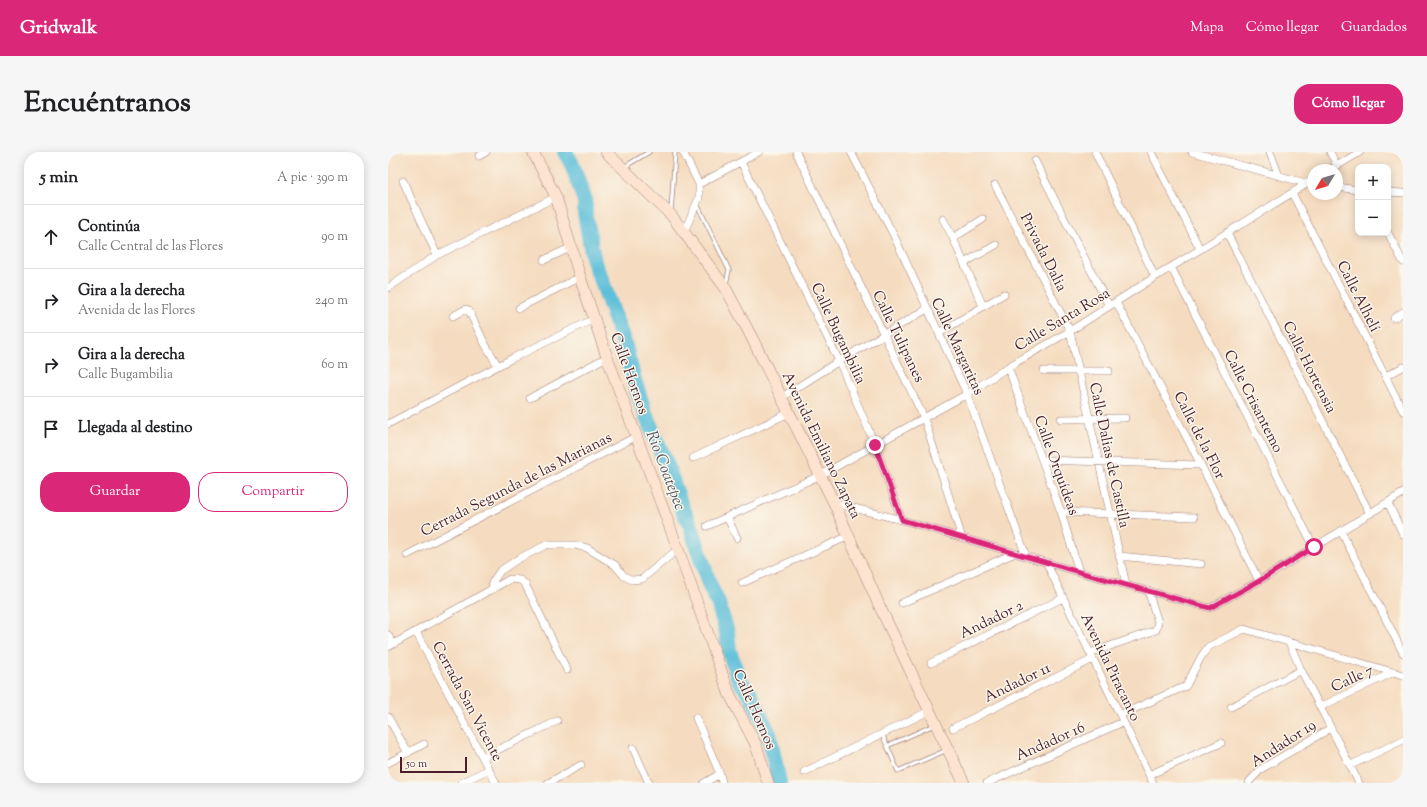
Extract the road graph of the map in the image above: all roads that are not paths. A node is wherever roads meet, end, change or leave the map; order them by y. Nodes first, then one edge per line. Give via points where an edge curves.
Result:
1 (486, 152) edge
2 (532, 152) edge
3 (606, 152) edge
4 (649, 152) edge
5 (675, 152) edge
6 (683, 152) edge
7 (759, 152) edge
8 (796, 152) edge
9 (852, 152) edge
10 (1095, 152) edge
11 (1152, 152) edge
12 (1192, 152) edge
13 (1270, 152) edge
14 (1330, 152) edge
15 (1360, 152) edge
16 (1400, 152) edge
17 (1403, 152) edge
18 (748, 155) edge
19 (479, 156) dead end
20 (740, 162) junction
21 (1035, 162) dead end
22 (1336, 164) edge
23 (1340, 164) edge
24 (622, 168) junction
25 (1280, 176) junction
26 (403, 181) dead end
27 (1307, 182) edge
28 (699, 184) junction
29 (995, 185) dead end
30 (1307, 185) edge
31 (1343, 188) edge
32 (1355, 190) edge
33 (1391, 192) edge
34 (1292, 193) junction
35 (1403, 193) edge
36 (556, 196) junction
37 (697, 203) junction
38 (671, 215) junction
39 (943, 219) dead end
40 (983, 219) dead end
41 (684, 232) junction
42 (1227, 233) junction
43 (1390, 236) edge
44 (952, 238) junction
45 (996, 245) dead end
46 (572, 248) junction
47 (1200, 249) junction
48 (437, 254) junction
49 (544, 260) dead end
50 (1403, 262) edge
51 (964, 263) junction
52 (1171, 267) junction
53 (580, 277) junction
54 (1155, 277) junction
55 (388, 288) edge
56 (725, 288) junction
57 (1004, 294) dead end
58 (1116, 302) junction
59 (983, 306) junction
60 (1109, 306) junction
61 (519, 308) dead end
62 (927, 309) junction
63 (1403, 312) edge
64 (453, 316) dead end
65 (1394, 318) dead end
66 (594, 319) junction
67 (1070, 331) junction
68 (939, 333) junction
69 (883, 334) junction
70 (607, 357) junction
71 (839, 361) junction
72 (498, 366) junction
73 (1008, 367) junction
74 (1403, 367) edge
75 (1044, 371) dead end
76 (1109, 371) dead end
77 (1079, 372) junction
78 (1386, 376) junction
79 (967, 394) junction
80 (782, 397) junction
81 (530, 398) dead end
82 (1403, 411) edge
83 (789, 413) junction
84 (924, 418) junction
85 (1125, 418) dead end
86 (1061, 419) dead end
87 (1090, 419) junction
88 (388, 424) edge
89 (637, 436) junction
90 (875, 445) junction
91 (693, 458) dead end
92 (1043, 460) junction
93 (1099, 462) junction
94 (1201, 465) junction
95 (821, 475) junction
96 (1403, 493) edge
97 (834, 503) junction
98 (1388, 503) junction
99 (1061, 512) junction
100 (1110, 514) junction
101 (1370, 514) junction
102 (727, 517) junction
103 (1194, 517) dead end
104 (902, 520) junction
105 (708, 526) dead end
106 (1341, 531) junction
107 (1403, 534) edge
108 (849, 536) junction
109 (737, 538) dead end
110 (962, 538) junction
111 (1314, 547) junction
112 (678, 549) junction
113 (1015, 553) junction
114 (407, 554) dead end
115 (1026, 556) junction
116 (1119, 556) junction
117 (1046, 562) junction
118 (1201, 564) dead end
119 (1079, 572) junction
120 (1259, 581) junction
121 (742, 583) dead end
122 (1126, 585) junction
123 (493, 589) junction
124 (1148, 591) junction
125 (1064, 598) junction
126 (902, 603) dead end
127 (416, 632) junction
128 (388, 635) edge
129 (1289, 642) junction
130 (390, 646) edge
131 (1403, 653) edge
132 (1092, 656) junction
133 (931, 663) dead end
134 (567, 670) dead end
135 (1301, 670) junction
136 (1394, 672) junction
137 (1403, 675) edge
138 (1231, 707) dead end
139 (1320, 707) junction
140 (929, 711) junction
141 (388, 717) edge
142 (696, 718) dead end
143 (1122, 719) junction
144 (557, 721) dead end
145 (935, 725) junction
146 (953, 728) dead end
147 (1331, 728) junction
148 (882, 734) junction
149 (1403, 740) edge
150 (1221, 743) dead end
151 (424, 744) dead end
152 (887, 746) junction
153 (633, 748) dead end
154 (948, 750) junction
155 (408, 753) junction
156 (483, 758) junction
157 (388, 763) edge
158 (581, 765) dead end
159 (1350, 765) junction
160 (489, 769) junction
161 (804, 772) dead end
162 (720, 774) junction
163 (1150, 780) edge
164 (1249, 782) dead end
165 (461, 783) edge
166 (496, 783) edge
167 (548, 783) edge
168 (649, 783) edge
169 (704, 783) edge
170 (722, 783) edge
171 (768, 783) edge
172 (964, 783) edge
173 (987, 783) edge
174 (1359, 783) edge

1 - 19 street
2 - 36 main road, Calle Hornos
3 - 24 main road, Avenida Emiliano Zapata
4 - 24 lane
5 - 38 lane
6 - 28 street
7 - 18 street
8 - 69 street, Calle Tulipanes
9 - 62 street, Calle Margaritas
10 - 54 street
11 - 47 street
12 - 25 street
13 - 25 street
14 - 22 street
15 - 23 street
16 - 17 street
18 - 20 street
20 - 28 street
20 - 71 street, Calle Bugambilia
21 - 60 street
24 - 38 main road, Avenida Emiliano Zapata
25 - 27 street
26 - 48 street
28 - 37 street
29 - 67 street, Privada Dalia
30 - 34 street, Calle Santa Rosa
31 - 32 street
33 - 35 street
34 - 42 street, Calle Santa Rosa
34 - 78 street, Calle Alhelí
36 - 46 main road, Calle Hornos
36 - 48 street
37 - 41 street
37 - 56 lane via 729,270
38 - 41 main road, Avenida Emiliano Zapata
39 - 44 street
40 - 44 street
41 - 56 main road, Avenida Emiliano Zapata
42 - 47 street, Calle Santa Rosa
42 - 101 street, Calle Hortensia
43 - 50 street
44 - 51 street
45 - 51 street
46 - 49 street
46 - 53 main road, Calle Hornos
47 - 52 street, Calle Santa Rosa
48 - 55 street
51 - 59 street
52 - 54 street, Calle Santa Rosa
52 - 111 street, Calle Crisantemo
53 - 61 street
53 - 66 main road, Calle Hornos
54 - 58 street, Calle Santa Rosa
56 - 80 main road, Avenida Emiliano Zapata
57 - 59 street
58 - 60 street, Calle Santa Rosa
58 - 94 street, Calle de la Flor
59 - 68 street
60 - 67 street, Calle Santa Rosa
62 - 68 street, Calle Margaritas
62 - 69 street
63 - 65 street
64 - 72 street via 466,309 469,311 484,344
66 - 70 main road, Calle Hornos
66 - 72 street
67 - 73 street, Calle Santa Rosa
67 - 77 street, Calle Dalias de Castilla
68 - 79 street, Calle Margaritas
69 - 71 street
69 - 84 street, Calle Tulipanes
70 - 81 street
70 - 89 main road, Calle Hornos
71 - 80 street
71 - 90 street, Calle Bugambilia
72 - 88 street
73 - 79 street, Calle Santa Rosa
73 - 92 street, Calle Orquídeas
74 - 78 street
75 - 77 street
76 - 77 street
77 - 87 street, Calle Dalias de Castilla
78 - 82 street, Calle Alhelí
79 - 84 street, Calle Santa Rosa
79 - 115 street, Calle Margaritas
80 - 83 main road, Avenida Emiliano Zapata
83 - 91 street
83 - 95 main road, Avenida Emiliano Zapata
84 - 90 street, Calle Santa Rosa
84 - 110 street, Calle Tulipanes
85 - 87 street
86 - 87 street
87 - 93 street, Calle Dalias de Castilla
89 - 112 main road, Calle Hornos
89 - 114 street, Cerrada Segunda de las Marianas
90 - 95 street, Calle Santa Rosa
90 - 104 street, Calle Bugambilia
92 - 93 street
92 - 99 street, Calle Orquídeas
93 - 94 street
93 - 100 street, Calle Dalias de Castilla
94 - 120 street, Calle de la Flor
95 - 97 main road, Avenida Emiliano Zapata
95 - 102 street, Calle Santa Rosa
96 - 98 street
97 - 104 street
97 - 108 main road, Avenida Emiliano Zapata
98 - 101 street
98 - 107 street
99 - 100 street
99 - 119 street, Calle Orquídeas
100 - 103 street
100 - 116 street, Calle Dalias de Castilla
101 - 106 street
102 - 105 street, Calle Santa Rosa
102 - 109 street
104 - 110 street
106 - 111 street
106 - 131 street
108 - 121 street
108 - 140 main road, Avenida Emiliano Zapata
110 - 113 street
111 - 120 street
112 - 123 street via 642,579 632,580 624,576 615,565 587,548 575,545 546,545 500,572 492,583
112 - 171 main road, Calle Hornos via 729,693 756,745
113 - 115 street
113 - 126 street
115 - 117 street
116 - 118 street
116 - 122 street, Calle Dalias de Castilla
117 - 119 street
117 - 125 street, Avenida Piracanto
119 - 122 street
120 - 124 street via 1210,608
122 - 124 street
123 - 127 street
123 - 134 street via 510,579 520,580 525,584
124 - 132 street, Andador 11 via 1158,622 1156,630
125 - 132 street, Avenida Piracanto
125 - 133 street, Andador 2
127 - 130 street
127 - 156 street, Cerrada San Vicente
128 - 130 street
129 - 135 street
129 - 136 street
129 - 143 street, Andador 16 via 1244,629 1208,647 1200,657 1186,686
132 - 143 street, Avenida Piracanto
132 - 146 street, Andador 11
135 - 138 street
135 - 139 street
136 - 137 street
136 - 139 street, Calle 7
139 - 147 street
140 - 145 main road, Avenida Emiliano Zapata
140 - 148 street
141 - 155 street
142 - 162 street
143 - 163 street, Avenida Piracanto
143 - 173 street, Andador 16
144 - 156 street
145 - 152 lane
145 - 154 main road, Avenida Emiliano Zapata
147 - 159 street
147 - 164 street, Andador 19 via 1261,769
148 - 152 lane
148 - 161 street
149 - 159 street
150 - 163 street
151 - 155 street
152 - 154 lane via 898,771
153 - 168 street
154 - 172 main road, Avenida Emiliano Zapata
155 - 157 street
156 - 160 street, Cerrada San Vicente
158 - 167 street
159 - 174 street
160 - 165 street
160 - 166 street, Cerrada San Vicente
162 - 169 street
162 - 170 street

